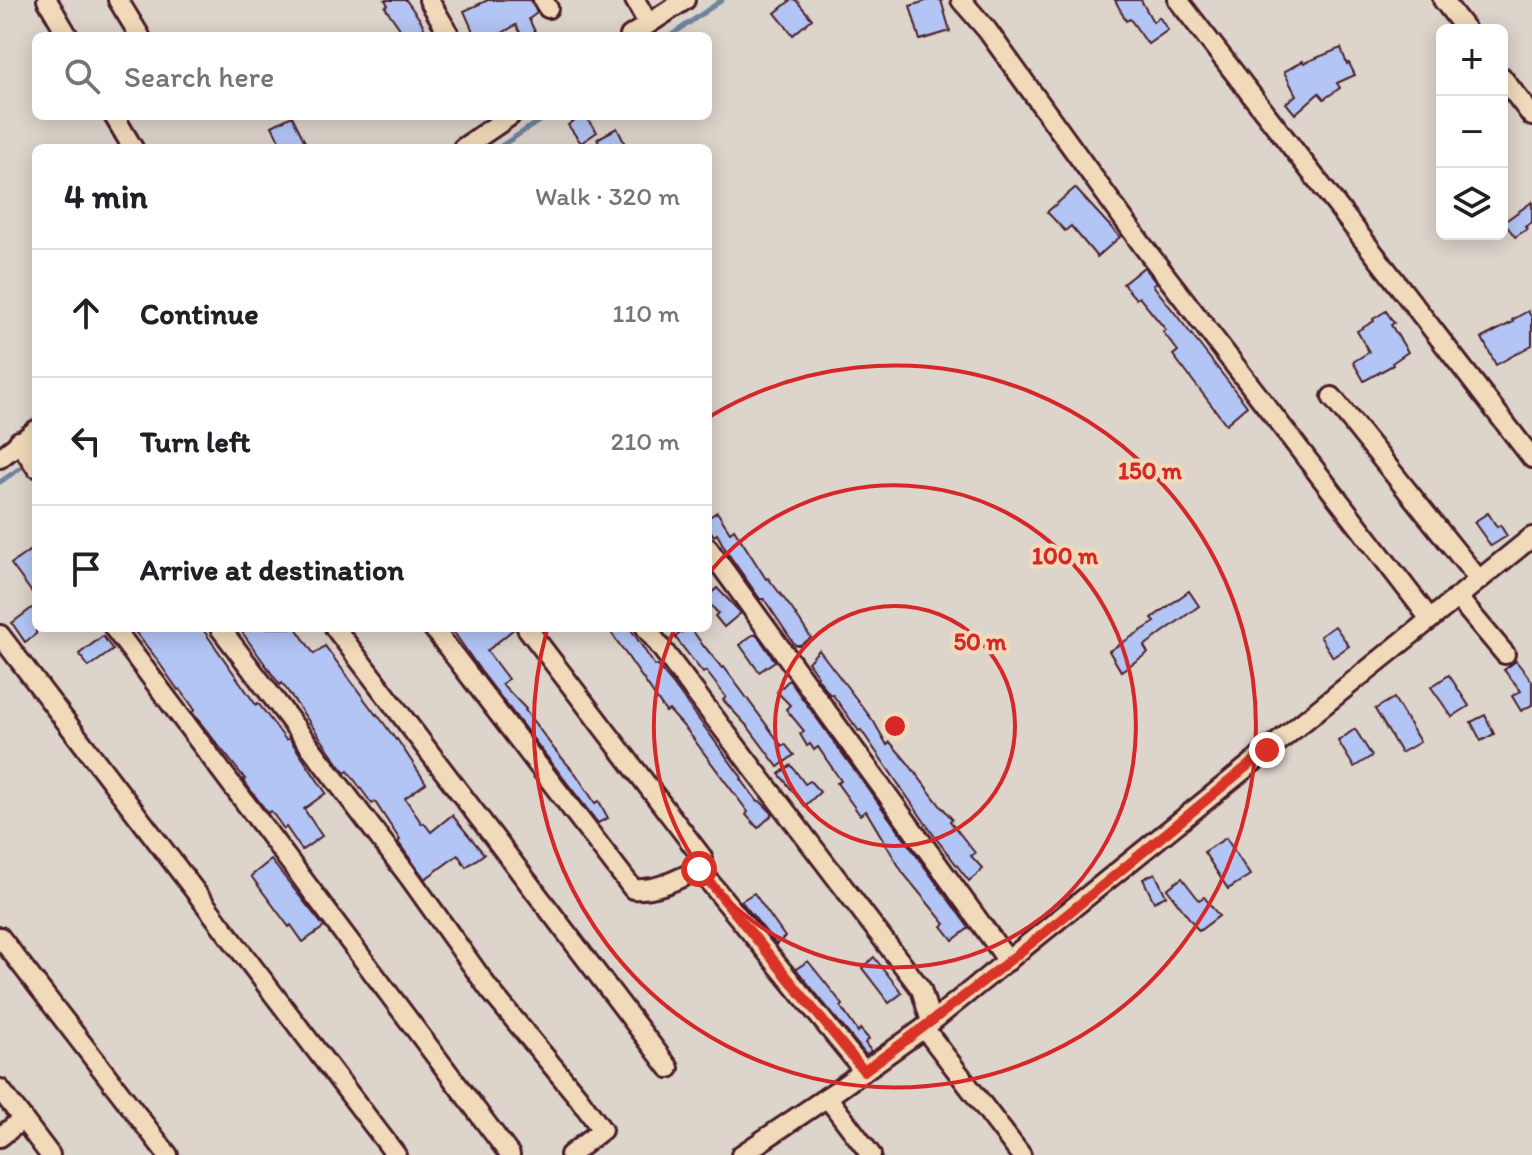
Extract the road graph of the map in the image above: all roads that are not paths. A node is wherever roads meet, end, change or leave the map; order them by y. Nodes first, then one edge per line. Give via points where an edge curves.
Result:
1 (47, 0) edge
2 (118, 0) edge
3 (429, 0) edge
4 (635, 0) edge
5 (685, 0) edge
6 (961, 0) edge
7 (1178, 0) edge
8 (1443, 0) edge
9 (648, 23) junction
10 (1461, 24) edge
11 (66, 32) edge
12 (138, 32) edge
13 (448, 32) edge
14 (636, 32) edge
15 (1508, 85) edge
16 (1532, 116) edge
17 (116, 120) edge
18 (499, 120) edge
19 (131, 144) edge
20 (468, 144) edge
21 (1332, 397) dead end
22 (27, 453) edge
23 (0, 458) edge
24 (1532, 458) edge
25 (1532, 537) edge
26 (712, 554) edge
27 (1479, 580) junction
28 (1457, 597) junction
29 (1430, 619) junction
30 (117, 632) edge
31 (223, 632) edge
32 (338, 632) edge
33 (436, 632) edge
34 (530, 632) edge
35 (649, 632) edge
36 (0, 635) edge
37 (1505, 654) dead end
38 (699, 869) junction
39 (0, 937) edge
40 (1008, 961) junction
41 (927, 1025) junction
42 (669, 1068) dead end
43 (864, 1071) junction
44 (0, 1089) edge
45 (827, 1097) junction
46 (23, 1119) junction
47 (0, 1137) edge
48 (50, 1155) edge
49 (168, 1155) edge
50 (396, 1155) edge
51 (510, 1155) edge
52 (570, 1155) edge
53 (741, 1155) edge
54 (871, 1155) edge
55 (1021, 1155) edge

1 - 11 street
2 - 12 street
3 - 13 street
4 - 9 street
5 - 9 street
6 - 29 street
7 - 24 street
8 - 10 street
9 - 14 street
15 - 16 street
17 - 19 street
18 - 20 street
21 - 27 street
22 - 23 street
25 - 27 street
26 - 40 street
27 - 28 street
28 - 29 street
28 - 37 street
29 - 40 street
30 - 51 street
31 - 52 street via 489,989 602,1130
32 - 42 street
33 - 38 street via 633,889 658,888
34 - 38 street via 702,857
35 - 41 street via 921,989
36 - 50 street
38 - 43 street
39 - 49 street
40 - 41 street
41 - 43 street
41 - 55 street
43 - 45 street
44 - 46 street
45 - 53 street
45 - 54 street
46 - 47 street
46 - 48 street

